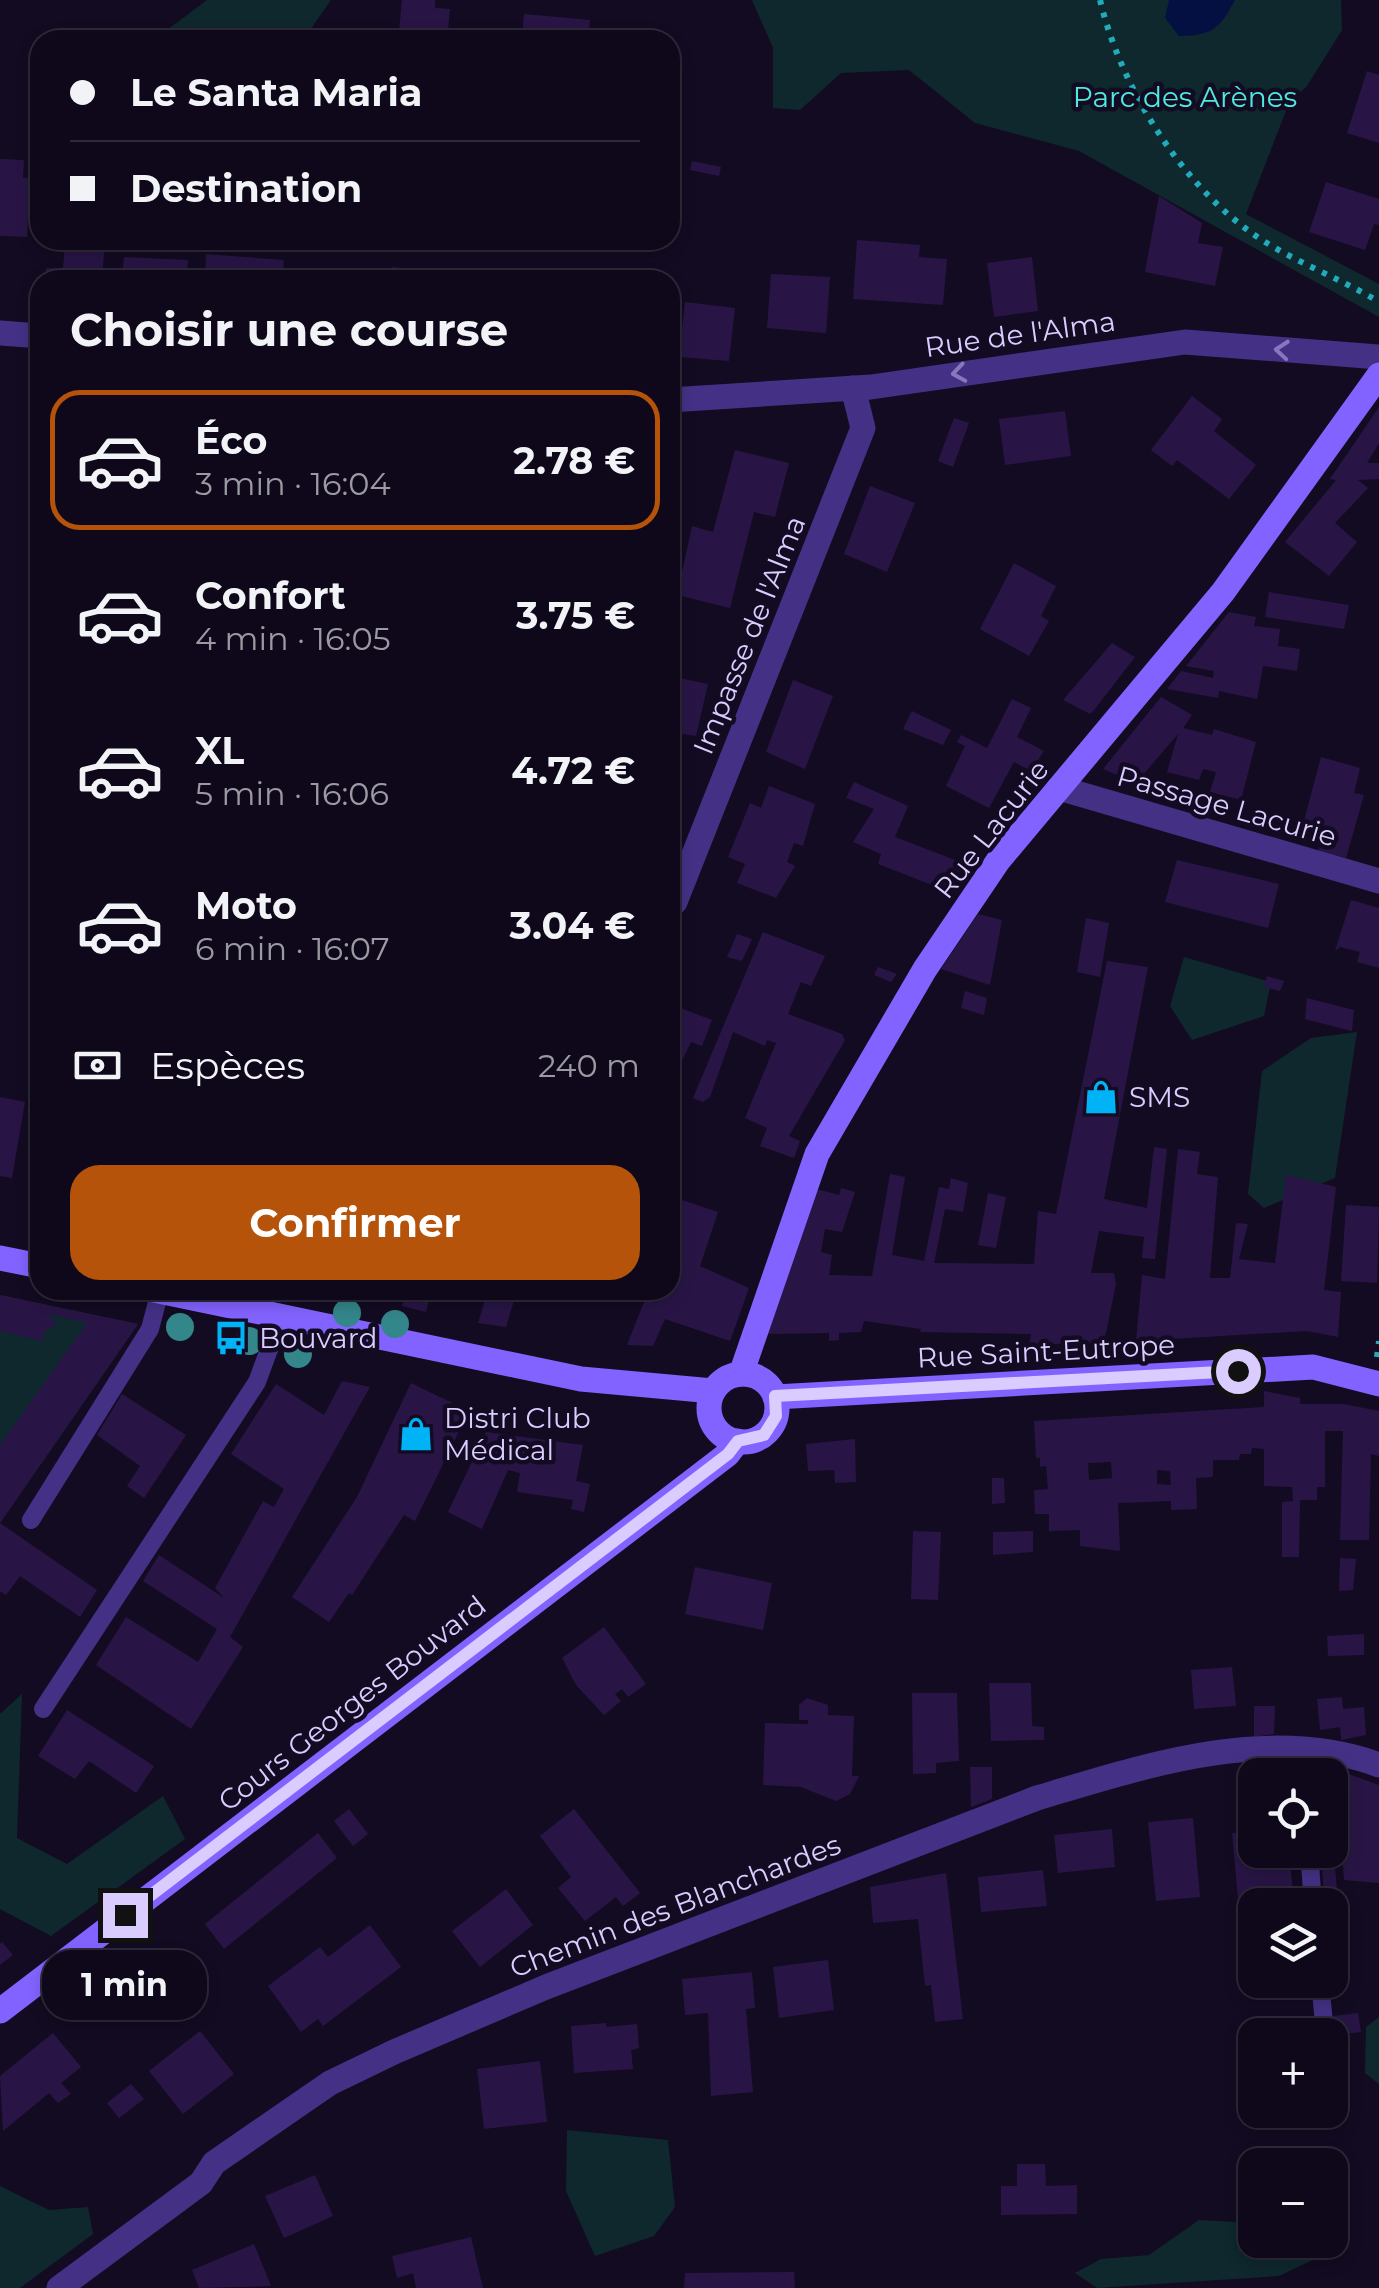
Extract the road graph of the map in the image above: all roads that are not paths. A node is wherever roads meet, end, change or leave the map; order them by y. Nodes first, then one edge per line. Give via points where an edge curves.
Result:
1 (0, 332) edge
2 (30, 335) edge
3 (1379, 357) edge
4 (1379, 374) edge
5 (852, 388) junction
6 (680, 399) edge
7 (1059, 788) junction
8 (1379, 880) edge
9 (680, 889) edge
10 (0, 1258) edge
11 (30, 1264) edge
12 (155, 1300) edge
13 (202, 1300) edge
14 (281, 1316) junction
15 (742, 1374) junction
16 (1379, 1384) edge
17 (712, 1391) junction
18 (775, 1396) junction
19 (738, 1441) junction
20 (31, 1520) dead end
21 (43, 1709) dead end
22 (1256, 1758) edge
23 (1318, 1758) edge
24 (1379, 1765) edge
25 (0, 2011) edge
26 (59, 2288) edge

1 - 2 street
3 -> 5 street, Rue de l'Alma via 1185,342
4 - 7 street, Rue Lacurie via 1222,592
5 - 6 street, Rue de l'Alma
5 - 9 street, Impasse de l'Alma via 863,428
7 - 8 street, Passage Lacurie
7 - 15 street, Rue Lacurie via 998,861 925,969 816,1154
10 - 11 street
12 - 20 lane via 150,1329
13 - 14 street
14 - 17 street via 581,1379
14 - 21 lane via 257,1382
15 - 17 street via 726,1377
15 - 18 street via 759,1377
16 - 18 street, Rue Saint-Eutrope via 1313,1368
17 - 19 street via 714,1426
18 - 19 street via 772,1427
19 - 25 street, Cours Georges Bouvard
22 - 26 street, Chemin des Blanchardes via 1207,1754 1037,1798 478,2016 330,2083 214,2163 201,2182
23 - 24 street, Chemin des Blanchardes via 1336,1752

